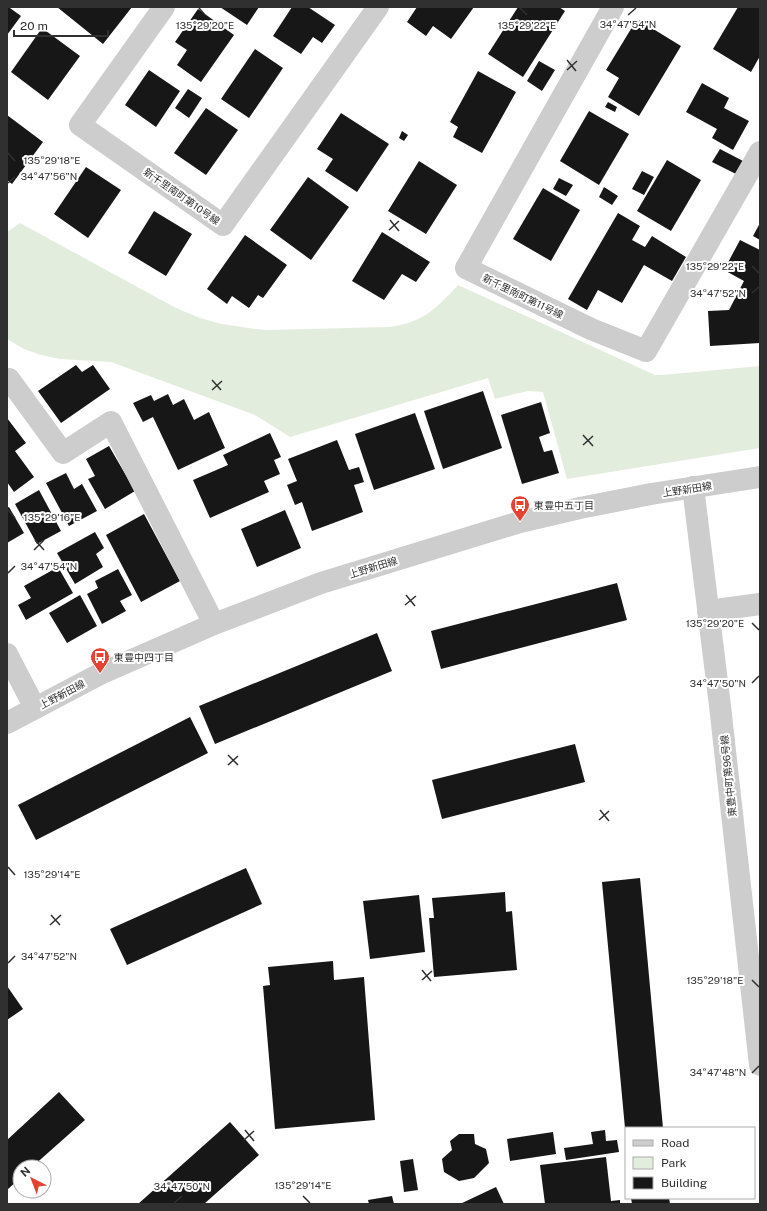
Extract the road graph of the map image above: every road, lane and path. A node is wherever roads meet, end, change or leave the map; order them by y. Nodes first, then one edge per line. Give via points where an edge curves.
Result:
1 (164, 7) edge
2 (378, 7) edge
3 (613, 7) edge
4 (760, 152) edge
5 (7, 380) edge
6 (760, 477) edge
7 (693, 487) junction
8 (760, 604) edge
9 (708, 611) junction
10 (214, 624) junction
11 (7, 654) edge
12 (36, 708) junction
13 (7, 723) edge
14 (760, 1065) edge

1 - 2 street, 新千里南町第10号線 via 80,124 223,225
3 - 4 street, 新千里南町第11号線 via 466,268 592,329 646,351
5 - 10 street via 9,379 63,453 111,422
6 - 7 street, 上野新田線
7 - 9 street, 東豊中町第96号線
7 - 10 street, 上野新田線 via 520,522 321,583
8 - 9 street
9 - 14 street, 東豊中町第96号線
10 - 12 street, 上野新田線 via 100,674
11 - 12 street
12 - 13 street, 上野新田線

